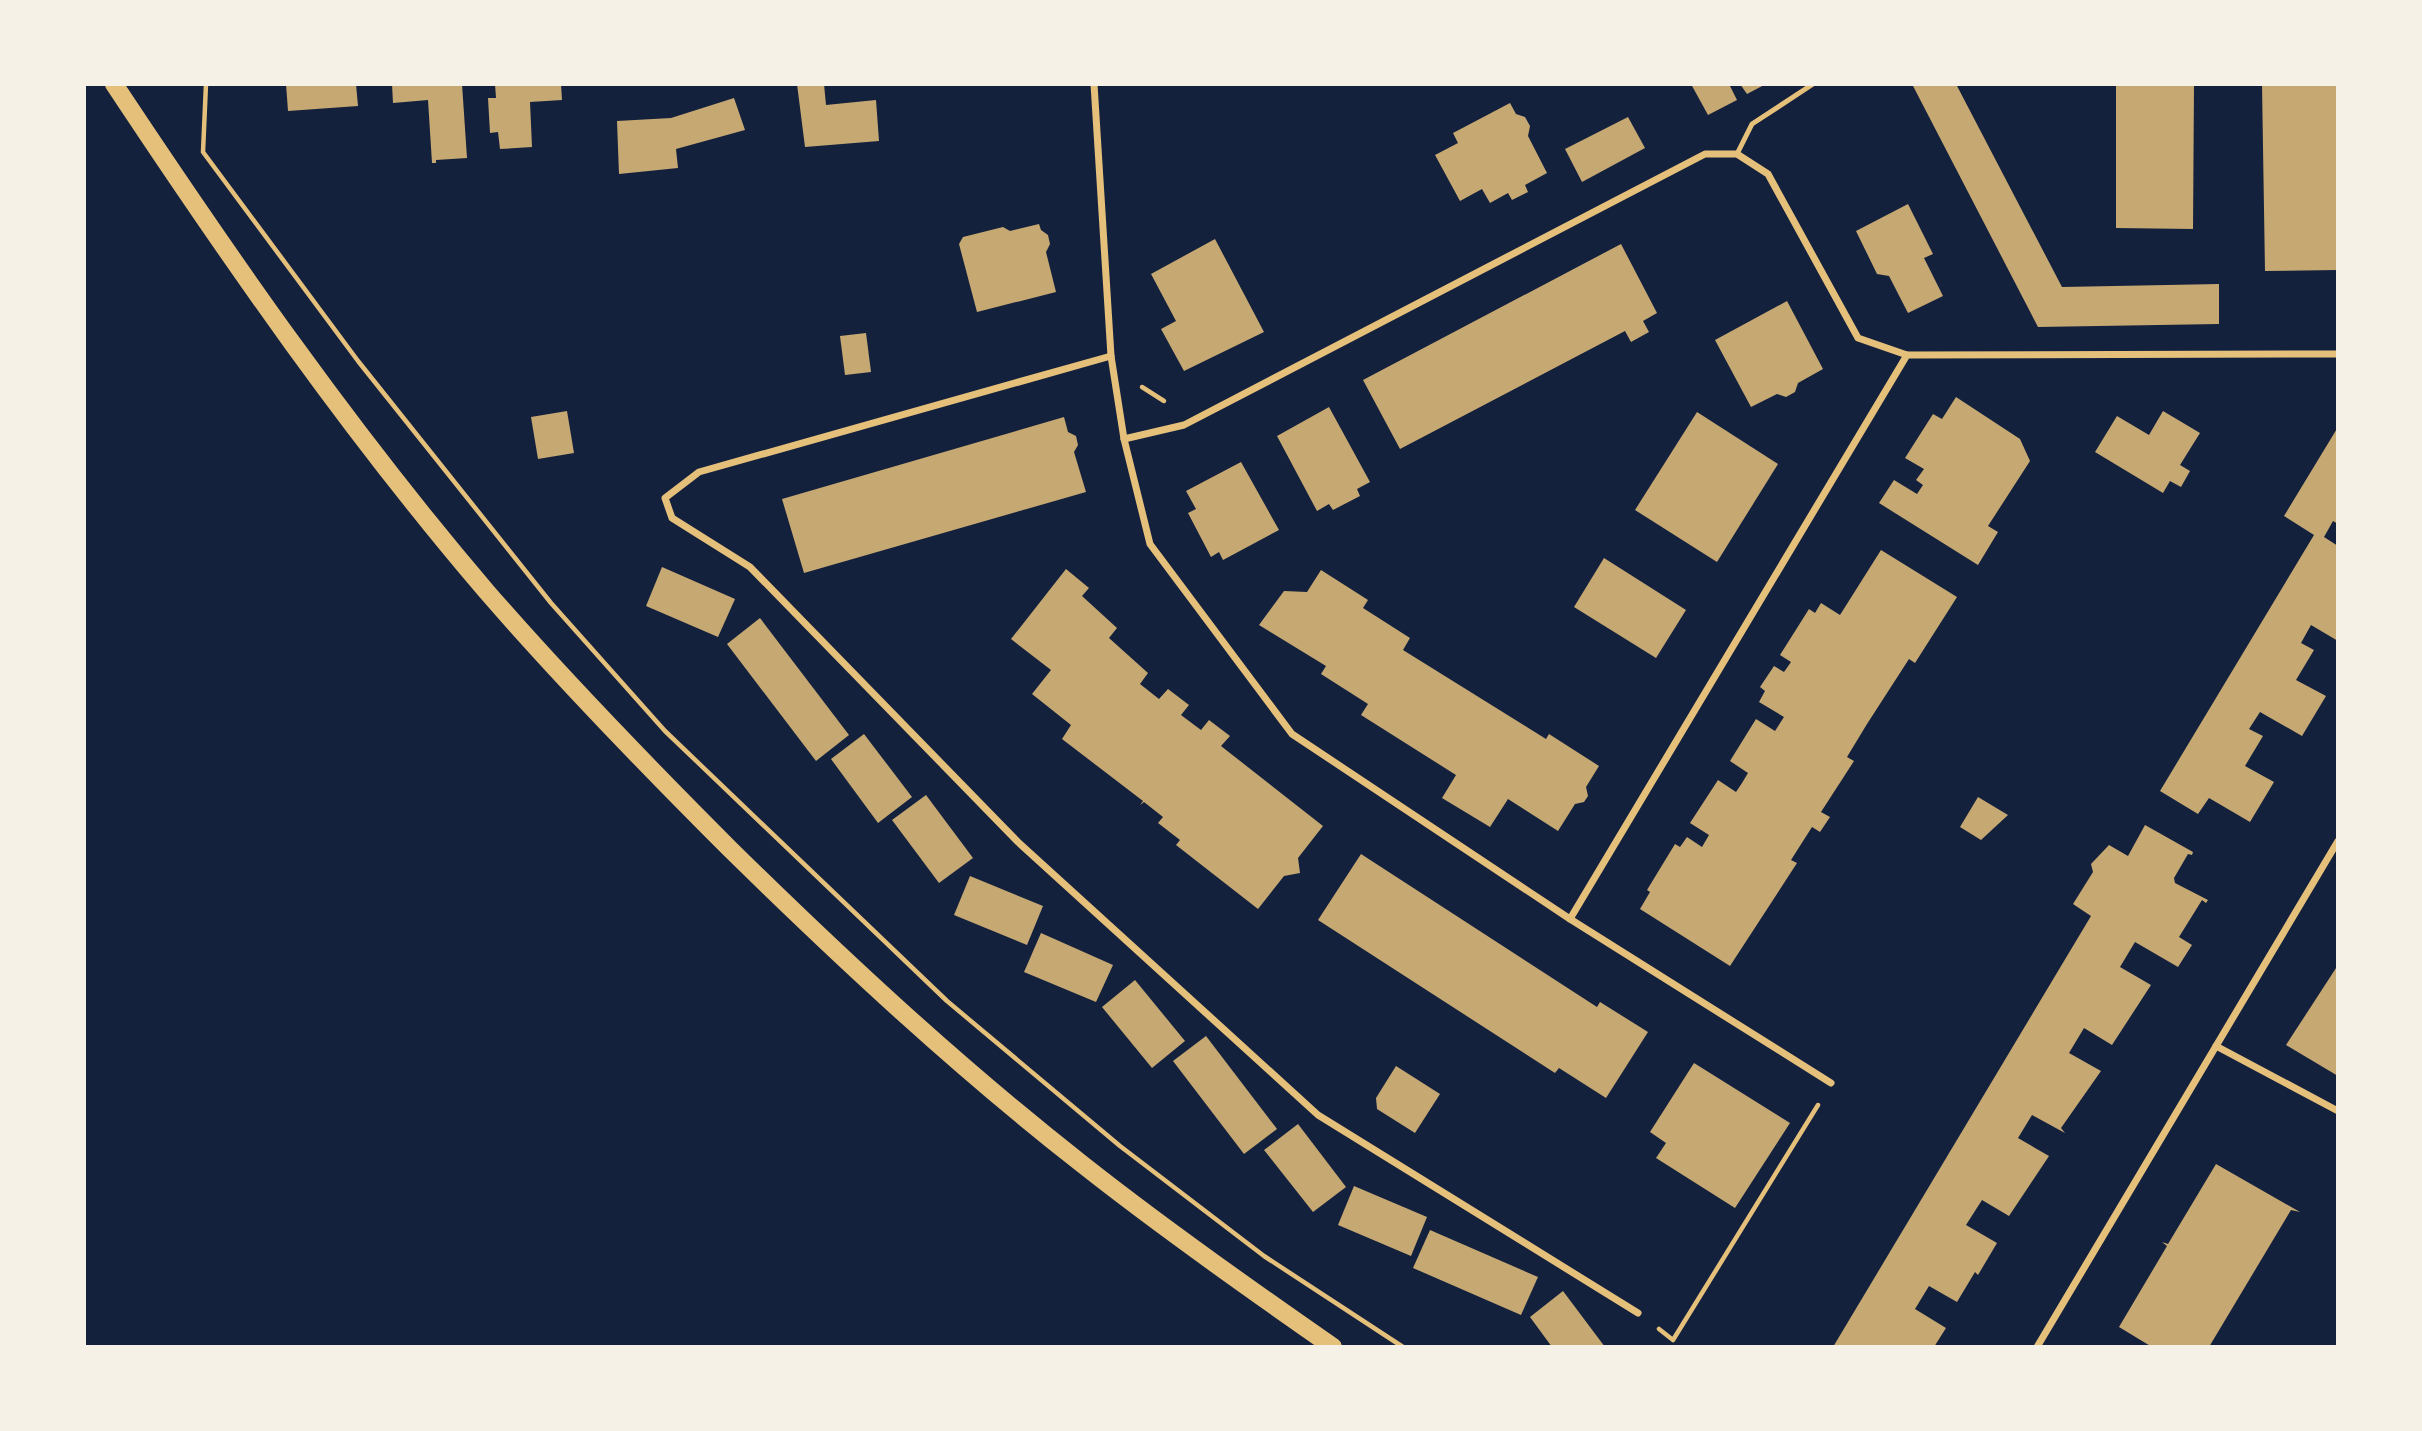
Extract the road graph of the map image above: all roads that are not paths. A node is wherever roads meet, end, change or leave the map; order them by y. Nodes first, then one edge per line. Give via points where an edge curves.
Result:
1 (114, 84) edge
2 (1094, 84) edge
3 (1813, 84) edge
4 (1737, 154) junction
5 (2338, 354) edge
6 (1907, 355) junction
7 (1111, 356) junction
8 (1124, 439) junction
9 (2338, 841) edge
10 (1570, 919) junction
11 (2216, 1046) junction
12 (1831, 1083) road end
13 (2338, 1111) edge
14 (1638, 1313) road end
15 (1333, 1347) edge
16 (2037, 1347) edge

1 - 15 main road via 212,232 343,411 484,588 649,768 857,971 964,1066 1079,1162 1213,1264
2 - 7 street
3 - 4 lane via 1752,124
4 - 6 street via 1768,174 1858,338
4 - 8 street via 1705,153 1184,425
5 - 6 street
6 - 10 street
7 - 8 street
7 - 14 street via 699,472 665,499 673,518 750,567 1018,842 1318,1115
8 - 10 street via 1150,544 1292,734
9 - 11 street
10 - 12 street
11 - 13 street
11 - 16 street

